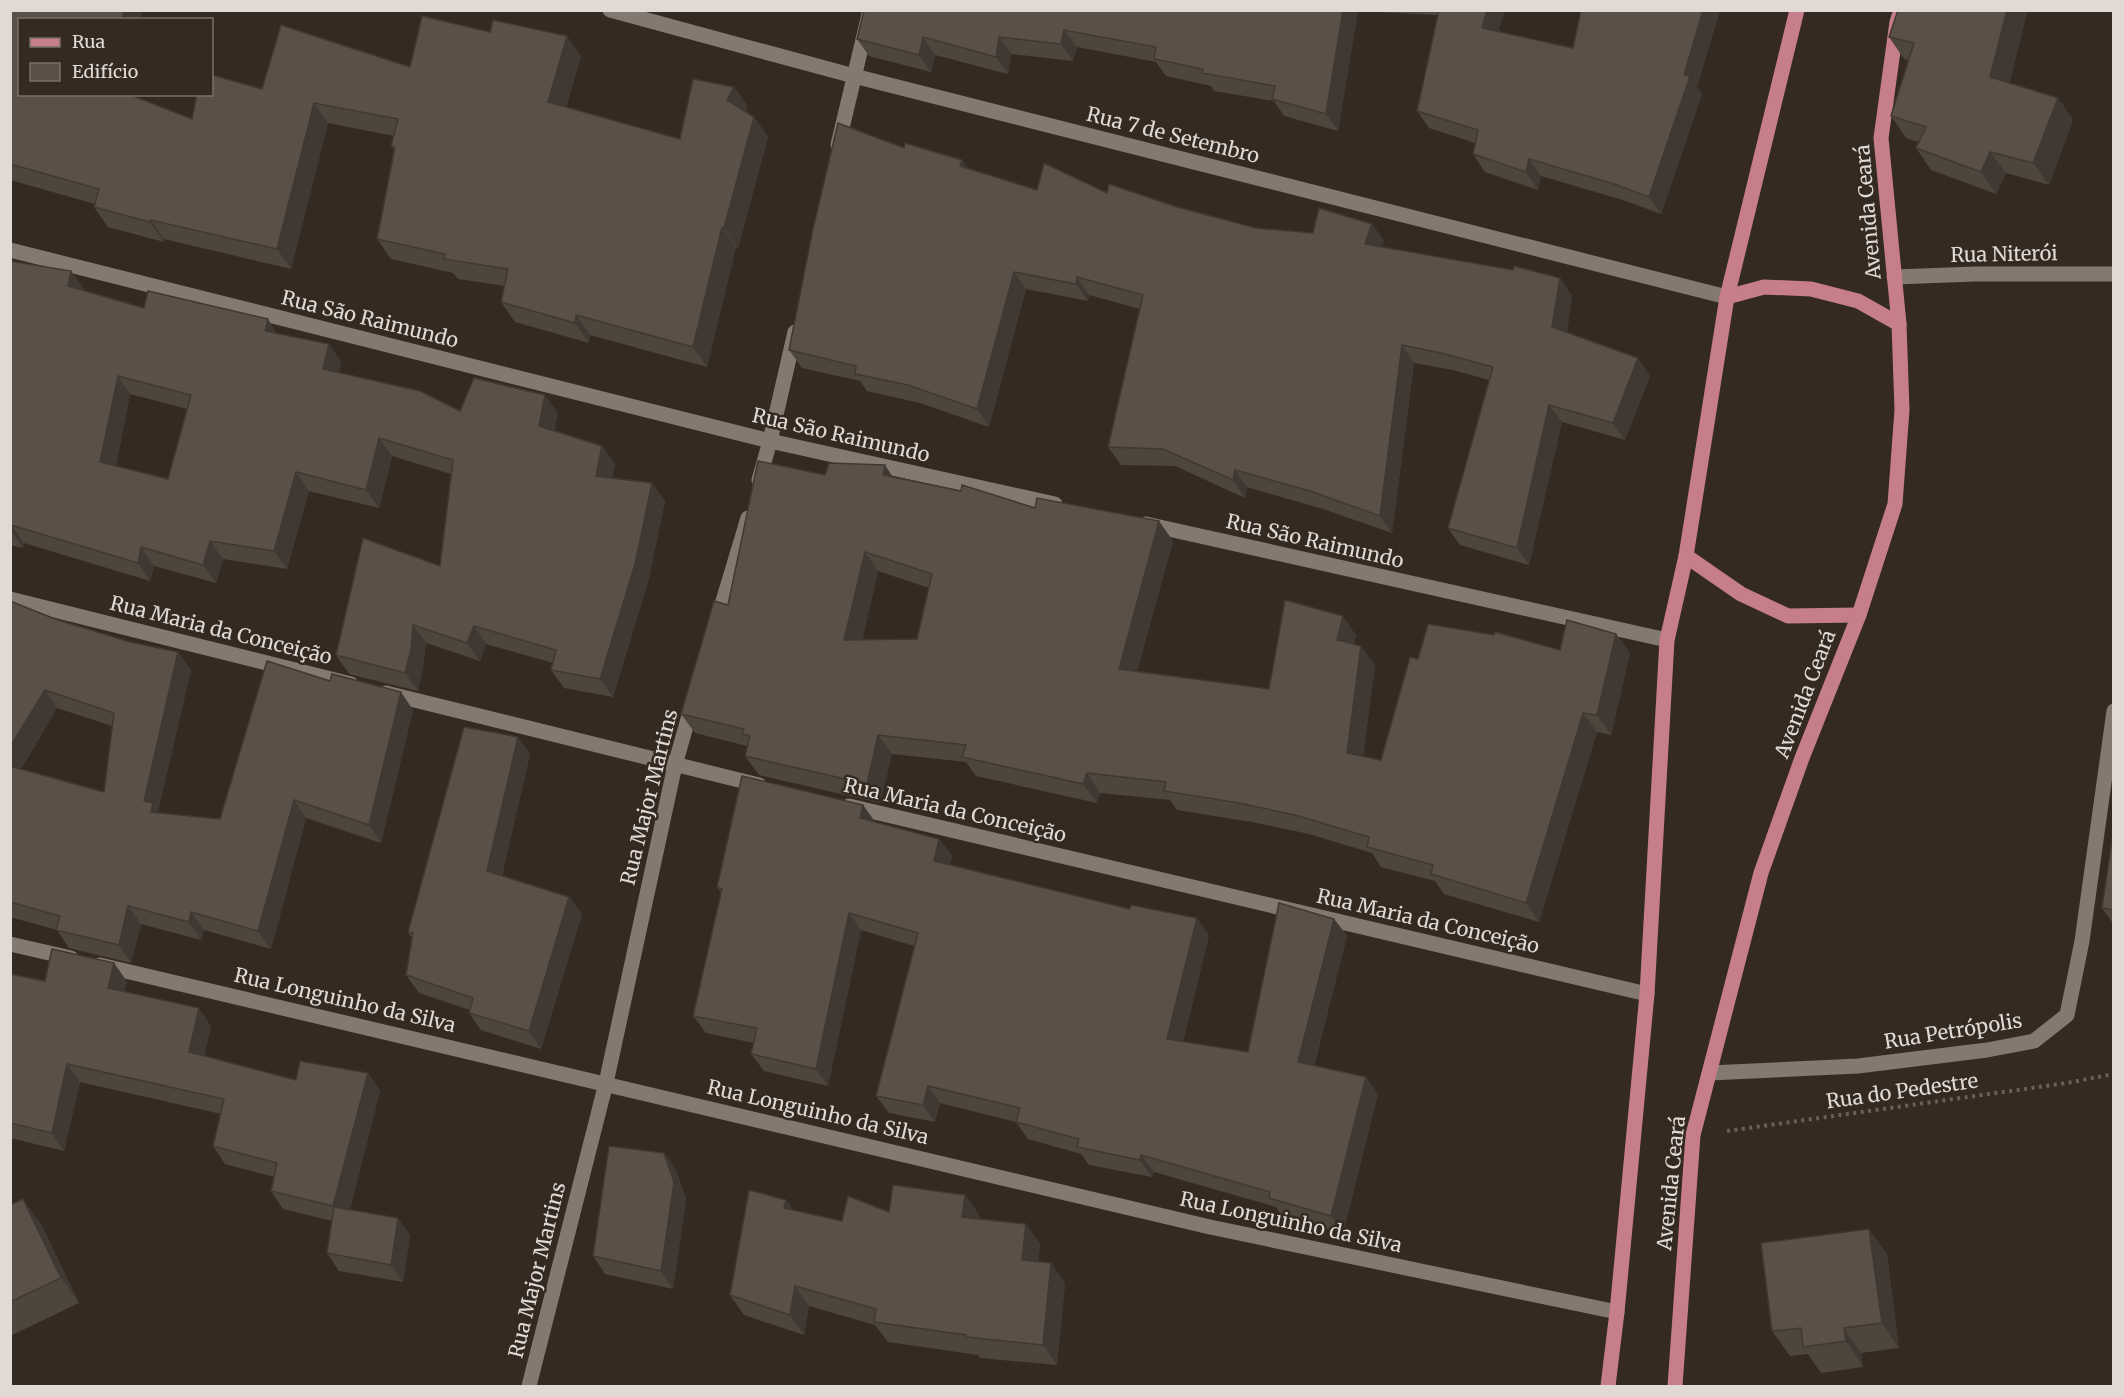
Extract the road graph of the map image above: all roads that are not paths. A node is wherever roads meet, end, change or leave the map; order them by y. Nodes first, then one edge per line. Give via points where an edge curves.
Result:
1 (610, 10) edge
2 (870, 10) edge
3 (1797, 10) edge
4 (1901, 10) edge
5 (854, 76) junction
6 (836, 156) edge
7 (10, 250) edge
8 (2114, 274) edge
9 (1894, 277) junction
10 (1727, 297) junction
11 (799, 315) edge
12 (1899, 324) junction
13 (770, 441) junction
14 (1073, 508) edge
15 (1131, 521) edge
16 (1686, 556) junction
17 (10, 599) edge
18 (1859, 615) junction
19 (714, 631) edge
20 (1667, 640) junction
21 (698, 687) edge
22 (2114, 711) edge
23 (675, 765) junction
24 (779, 790) edge
25 (837, 803) edge
26 (10, 944) edge
27 (1647, 994) junction
28 (1709, 1073) junction
29 (606, 1083) junction
30 (1617, 1312) junction
31 (529, 1386) edge
32 (1608, 1386) edge
33 (1675, 1386) edge

1 - 5 street, Rua 7 de Setembro
2 - 5 street
3 - 10 main road, Avenida Ceará
4 - 9 main road, Avenida Ceará via 1881,138
5 - 6 street
5 - 10 street, Rua 7 de Setembro
7 - 13 street, Rua São Raimundo
8 - 9 street, Rua Niterói
9 - 12 main road, Avenida Ceará
10 - 12 main road via 1764,287 1811,289 1858,301
10 - 16 main road, Avenida Ceará
11 - 13 street
12 - 18 main road, Avenida Ceará via 1902,410 1894,504
13 - 14 street, Rua São Raimundo
13 - 19 street
15 - 20 street, Rua São Raimundo
16 - 18 main road via 1741,594 1788,616
16 - 20 main road, Avenida Ceará
17 - 23 street, Rua Maria da Conceição
18 - 28 main road, Avenida Ceará via 1761,873
20 - 27 main road, Avenida Ceará
21 - 23 street, Rua Major Martins
22 - 28 street, Rua Petrópolis via 2082,941 2067,1015 2034,1041 1987,1050 1858,1066
23 - 24 street, Rua Maria da Conceição
23 - 29 street, Rua Major Martins
25 - 27 street, Rua Maria da Conceição
26 - 29 street, Rua Longuinho da Silva
27 - 30 main road, Avenida Ceará
28 - 33 main road, Avenida Ceará via 1693,1135
29 - 30 street, Rua Longuinho da Silva via 1210,1227
29 - 31 street, Rua Major Martins
30 - 32 main road, Avenida Ceará

